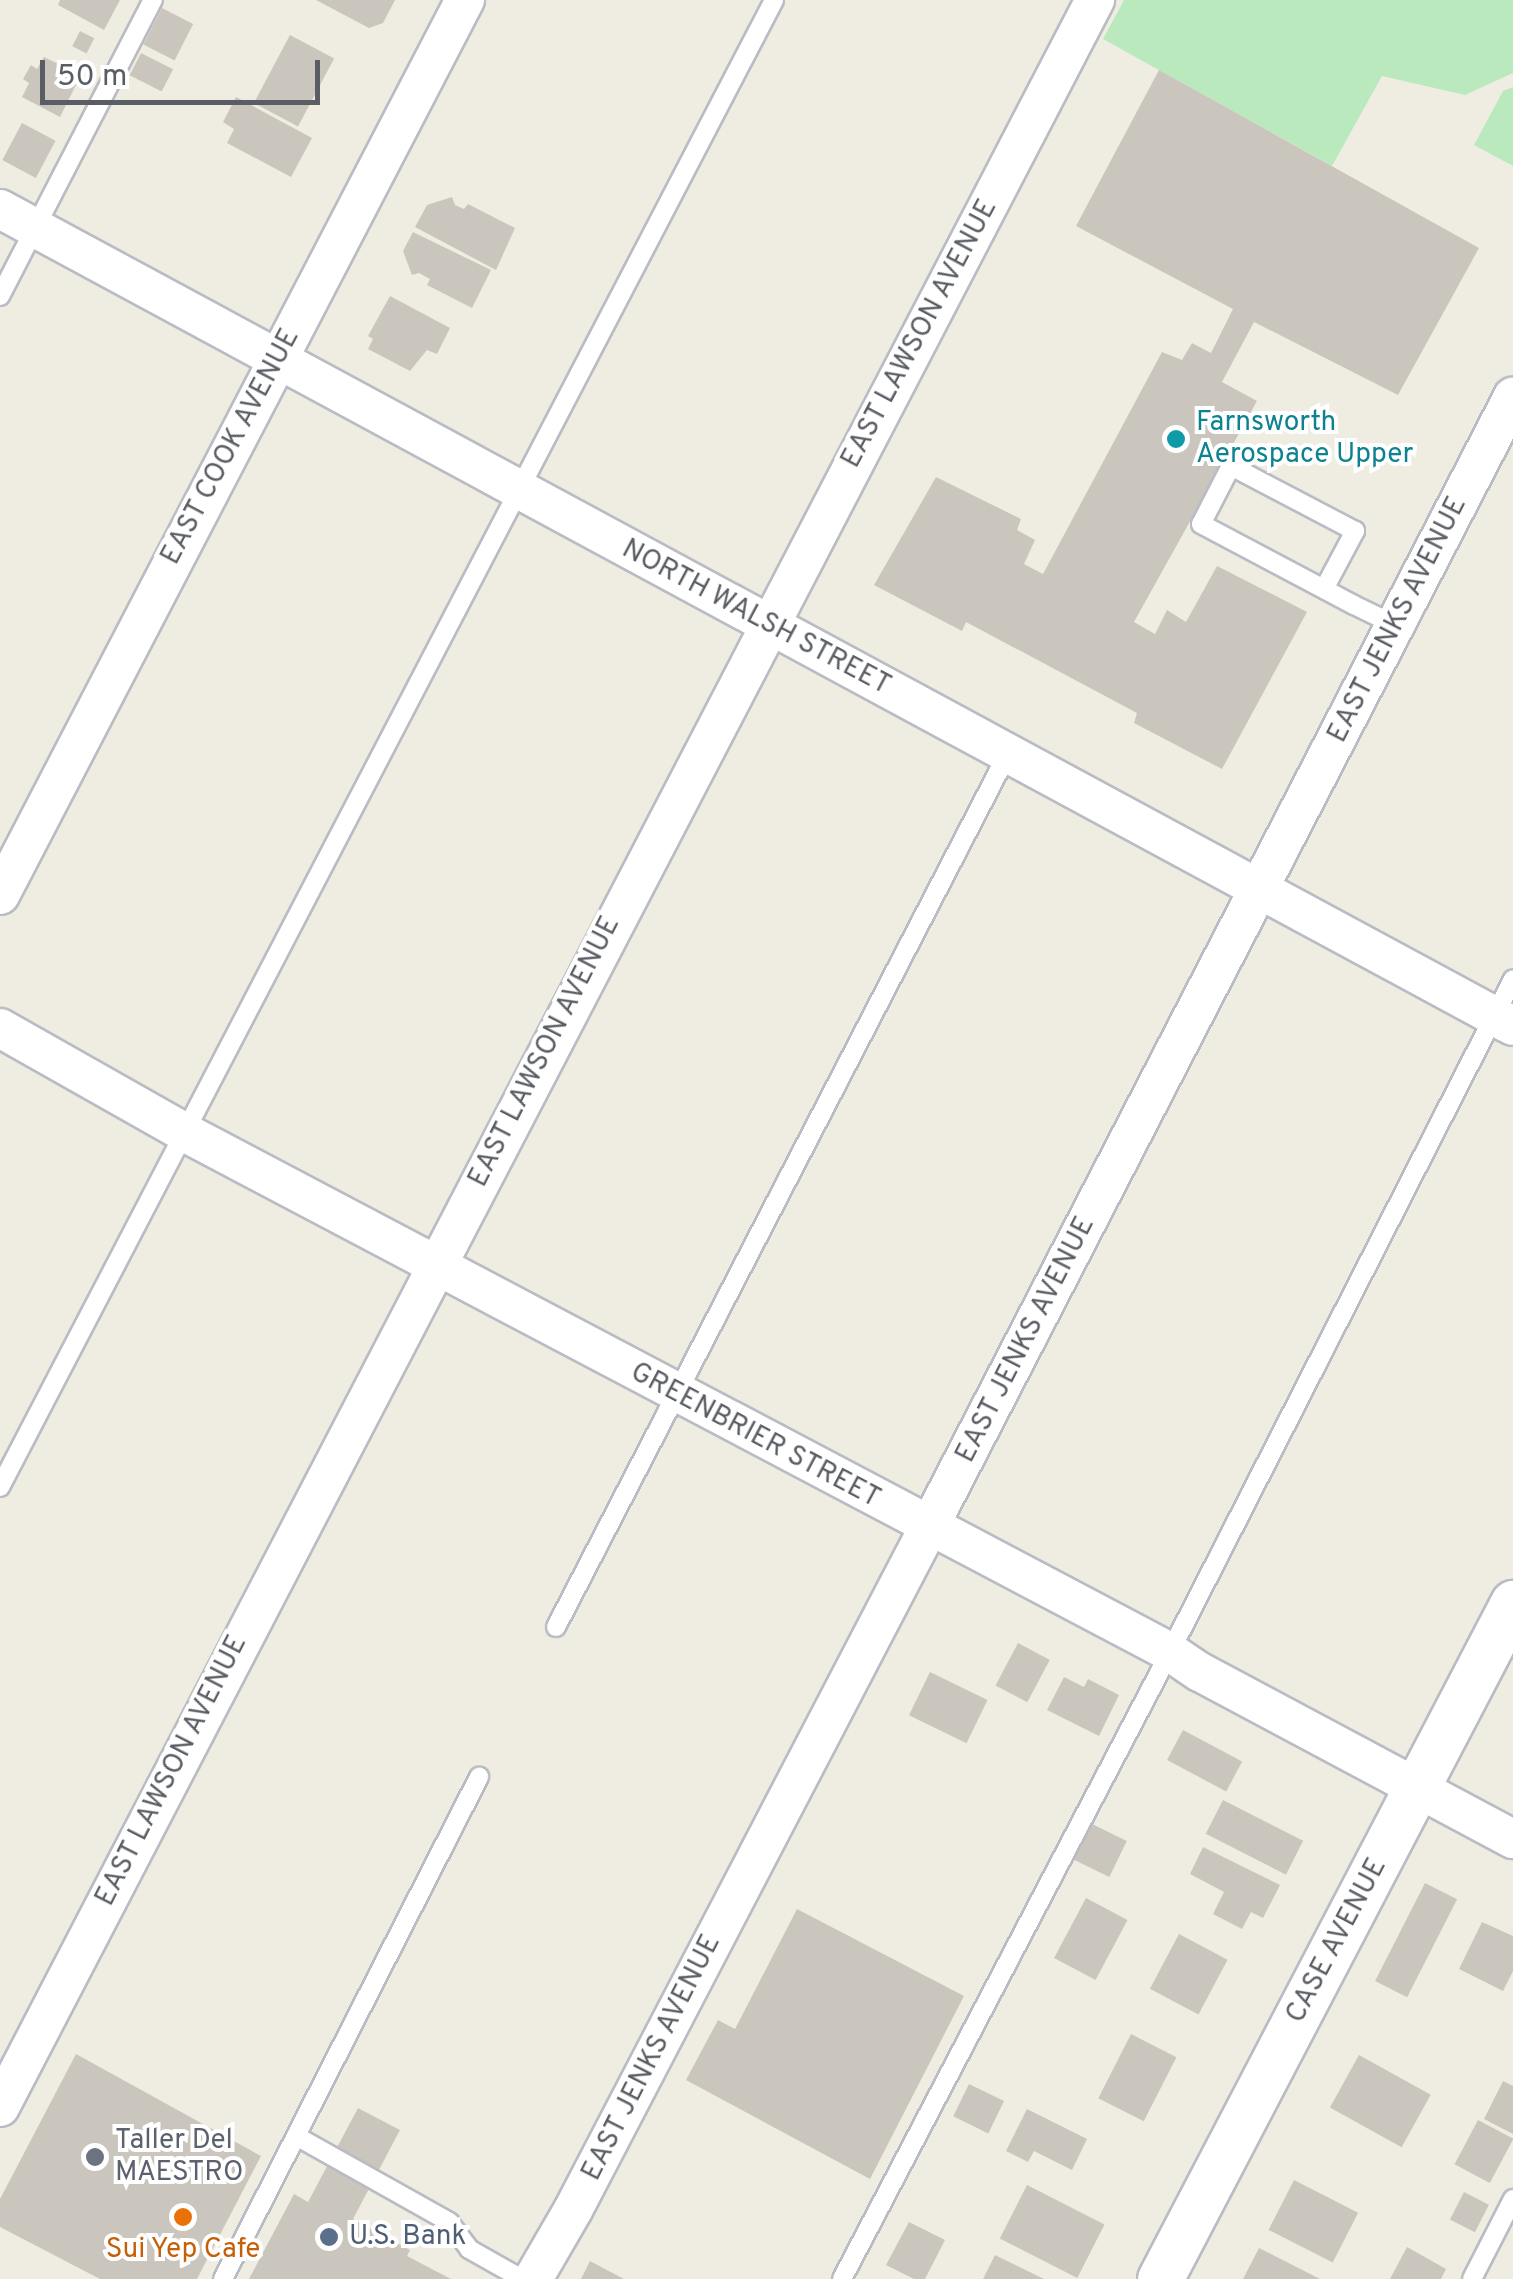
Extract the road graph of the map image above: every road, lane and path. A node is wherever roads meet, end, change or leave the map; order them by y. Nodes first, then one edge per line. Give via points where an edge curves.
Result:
1 (153, 0) edge
2 (466, 0) edge
3 (774, 0) edge
4 (1095, 0) edge
5 (0, 209) edge
6 (36, 228) junction
7 (0, 296) edge
8 (276, 359) junction
9 (1513, 397) edge
10 (520, 491) junction
11 (1324, 589) junction
12 (767, 624) junction
13 (1395, 625) junction
14 (1008, 754) junction
15 (1259, 889) junction
16 (0, 895) edge
17 (1513, 979) edge
18 (1504, 1021) edge
19 (0, 1028) edge
20 (182, 1131) junction
21 (436, 1264) junction
22 (675, 1393) junction
23 (0, 1487) edge
24 (929, 1528) junction
25 (1513, 1603) edge
26 (556, 1627) dead end
27 (1170, 1652) junction
28 (479, 1777) dead end
29 (1418, 1788) junction
30 (1513, 1838) edge
31 (0, 2107) edge
32 (296, 2136) junction
33 (1513, 2199) edge
34 (222, 2279) edge
35 (522, 2279) edge
36 (532, 2279) edge
37 (842, 2279) edge
38 (1160, 2279) edge
39 (1472, 2279) edge

1 - 6 lane
2 - 8 street, EAST COOK AVENUE
3 - 10 lane
4 - 12 street, EAST LAWSON AVENUE
5 - 6 street, NORTH WALSH STREET
6 - 7 lane
6 - 8 street, NORTH WALSH STREET
8 - 10 street, NORTH WALSH STREET
8 - 16 street, EAST COOK AVENUE
9 - 13 street, EAST JENKS AVENUE
10 - 12 street, NORTH WALSH STREET
10 - 20 lane
11 - 11 lane via 1201,524 1231,466 1355,531
11 - 13 lane
12 - 14 street, NORTH WALSH STREET
12 - 21 street, EAST LAWSON AVENUE
13 - 15 street, EAST JENKS AVENUE
14 - 15 street, NORTH WALSH STREET
14 - 22 lane
15 - 18 street, NORTH WALSH STREET
15 - 24 street, EAST JENKS AVENUE
17 - 18 lane
18 - 27 lane
19 - 20 street, GREENBRIER STREET
20 - 21 street, GREENBRIER STREET
20 - 23 lane
21 - 22 street, GREENBRIER STREET
21 - 31 street, EAST LAWSON AVENUE
22 - 24 street, GREENBRIER STREET
22 - 26 lane
24 - 27 street, GREENBRIER STREET
24 - 36 street, EAST JENKS AVENUE
25 - 29 street, CASE AVENUE
27 - 29 street, GREENBRIER STREET
27 - 37 lane
28 - 32 lane
29 - 30 street, GREENBRIER STREET
29 - 38 street, CASE AVENUE
32 - 34 lane
32 - 35 lane via 448,2222 469,2249
33 - 39 lane

